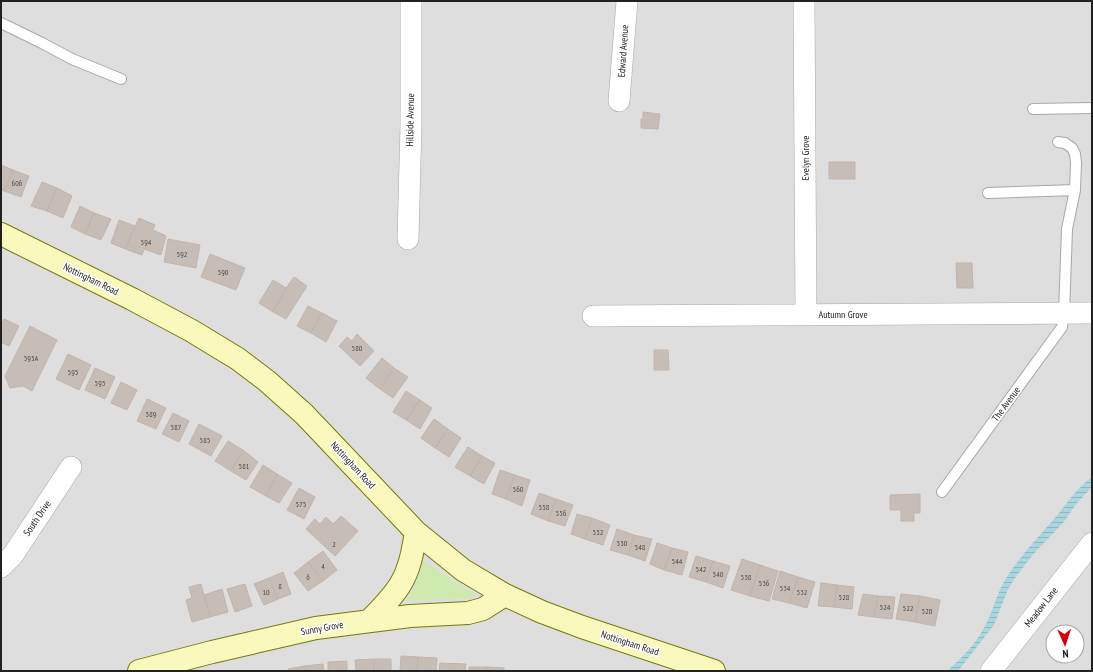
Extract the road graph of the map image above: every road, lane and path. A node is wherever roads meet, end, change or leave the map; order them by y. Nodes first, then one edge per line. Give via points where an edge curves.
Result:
1 (411, 1) edge
2 (627, 1) edge
3 (804, 1) edge
4 (1, 23) edge
5 (121, 79) dead end
6 (619, 101) dead end
7 (1092, 108) edge
8 (1033, 109) dead end
9 (1058, 142) dead end
10 (1075, 190) junction
11 (988, 193) dead end
12 (1, 234) edge
13 (408, 239) dead end
14 (806, 314) junction
15 (1064, 314) junction
16 (1092, 314) edge
17 (593, 316) dead end
18 (71, 467) dead end
19 (942, 492) dead end
20 (416, 532) junction
21 (1092, 543) edge
22 (1, 567) edge
23 (506, 595) junction
24 (369, 621) junction
25 (139, 671) edge
26 (714, 671) edge
27 (991, 671) edge

1 - 13 street, Hillside Avenue
2 - 6 street, Edward Avenue
3 - 14 street, Evelyn Grove
4 - 5 lane via 72,59
7 - 8 lane
9 - 10 lane, The Avenue via 1065,143 1075,154
10 - 11 lane
10 - 15 lane, The Avenue via 1067,229
12 - 20 street, Nottingham Road via 132,299 238,359 304,414
14 - 15 street, Autumn Grove
14 - 17 street, Autumn Grove
15 - 16 street, Autumn Grove
15 - 19 lane, The Avenue via 1062,327
18 - 22 street, South Drive via 13,555
20 - 23 street, Nottingham Road via 463,570
20 - 24 street via 402,581 394,594
21 - 27 street, Meadow Lane
23 - 24 street, Sunny Grove via 483,609 468,613
23 - 26 street, Nottingham Road via 582,628
24 - 25 street, Sunny Grove via 316,628

